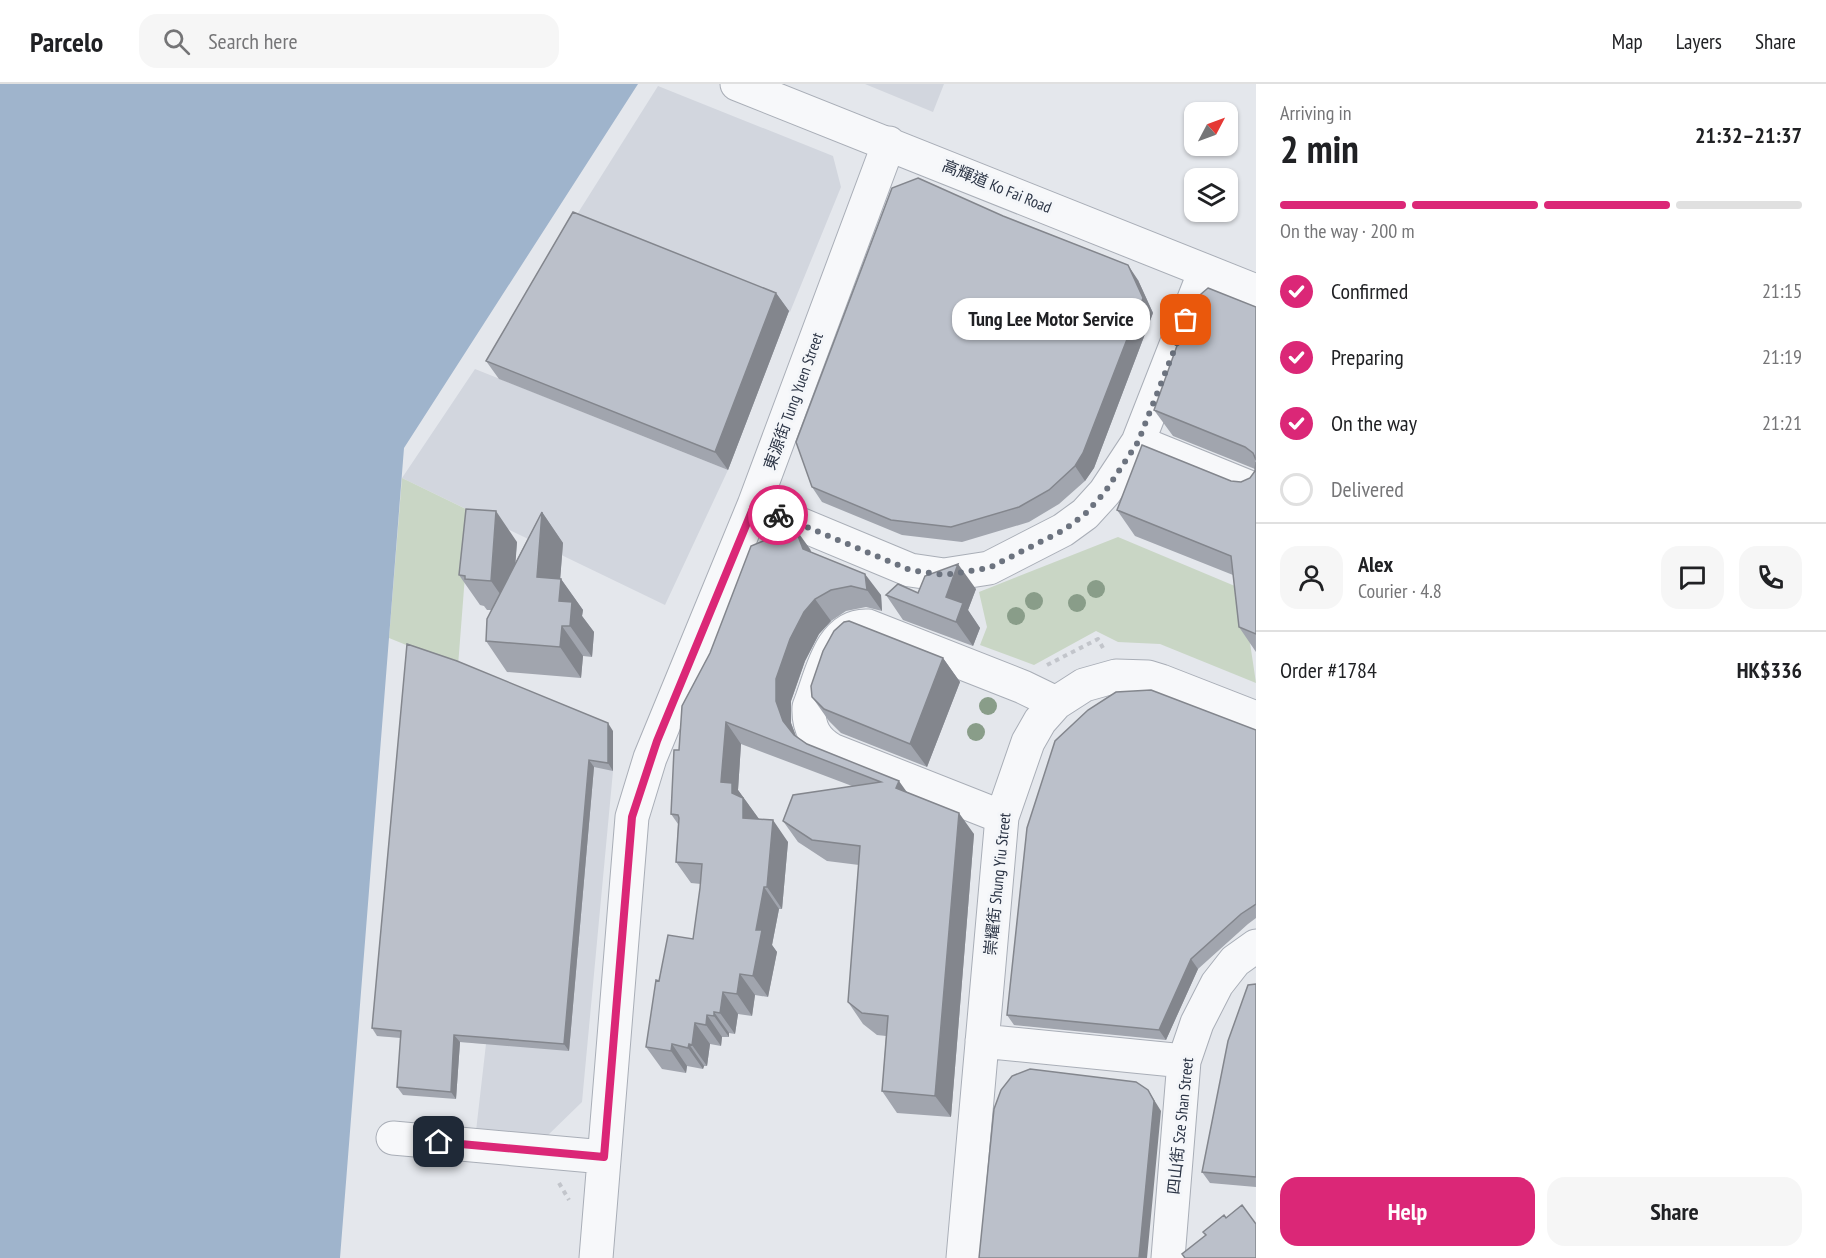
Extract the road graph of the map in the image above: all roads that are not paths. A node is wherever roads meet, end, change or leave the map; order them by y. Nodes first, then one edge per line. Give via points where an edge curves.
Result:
1 (737, 84) edge
2 (889, 143) junction
3 (1205, 271) junction
4 (1256, 291) edge
5 (1138, 442) junction
6 (1256, 490) edge
7 (754, 506) junction
8 (1056, 703) junction
9 (1256, 718) edge
10 (1002, 817) junction
11 (1256, 946) edge
12 (982, 1041) junction
13 (1184, 1061) junction
14 (393, 1138) dead end
15 (604, 1157) junction
16 (596, 1258) edge
17 (963, 1258) edge
18 (1168, 1258) edge

1 - 2 street, 高輝道 Ko Fai Road
2 - 3 street, 高輝道 Ko Fai Road
2 - 7 street, 東源街 Tung Yuen Street
3 - 4 street, 高輝道 Ko Fai Road
3 - 5 street
5 - 6 street
5 - 7 street via 1105,492 1064,530 989,568 905,583
7 - 15 street, 東源街 Tung Yuen Street via 665,719 632,817
8 - 9 street, 崇耀街 Shung Yiu Street via 1084,685 1116,676 1137,676 1161,681
8 - 10 street, 崇耀街 Shung Yiu Street via 1028,742
8 - 10 street via 1034,677 877,629 859,625 837,639 809,707 811,728 823,745
10 - 12 street, 崇耀街 Shung Yiu Street
11 - 13 street, 四山街 Sze Shan Street via 1235,961 1217,984 1197,1023
12 - 13 street
12 - 17 street, 崇耀街 Shung Yiu Street
13 - 18 street, 四山街 Sze Shan Street
14 - 15 street
15 - 16 street, 東源街 Tung Yuen Street

